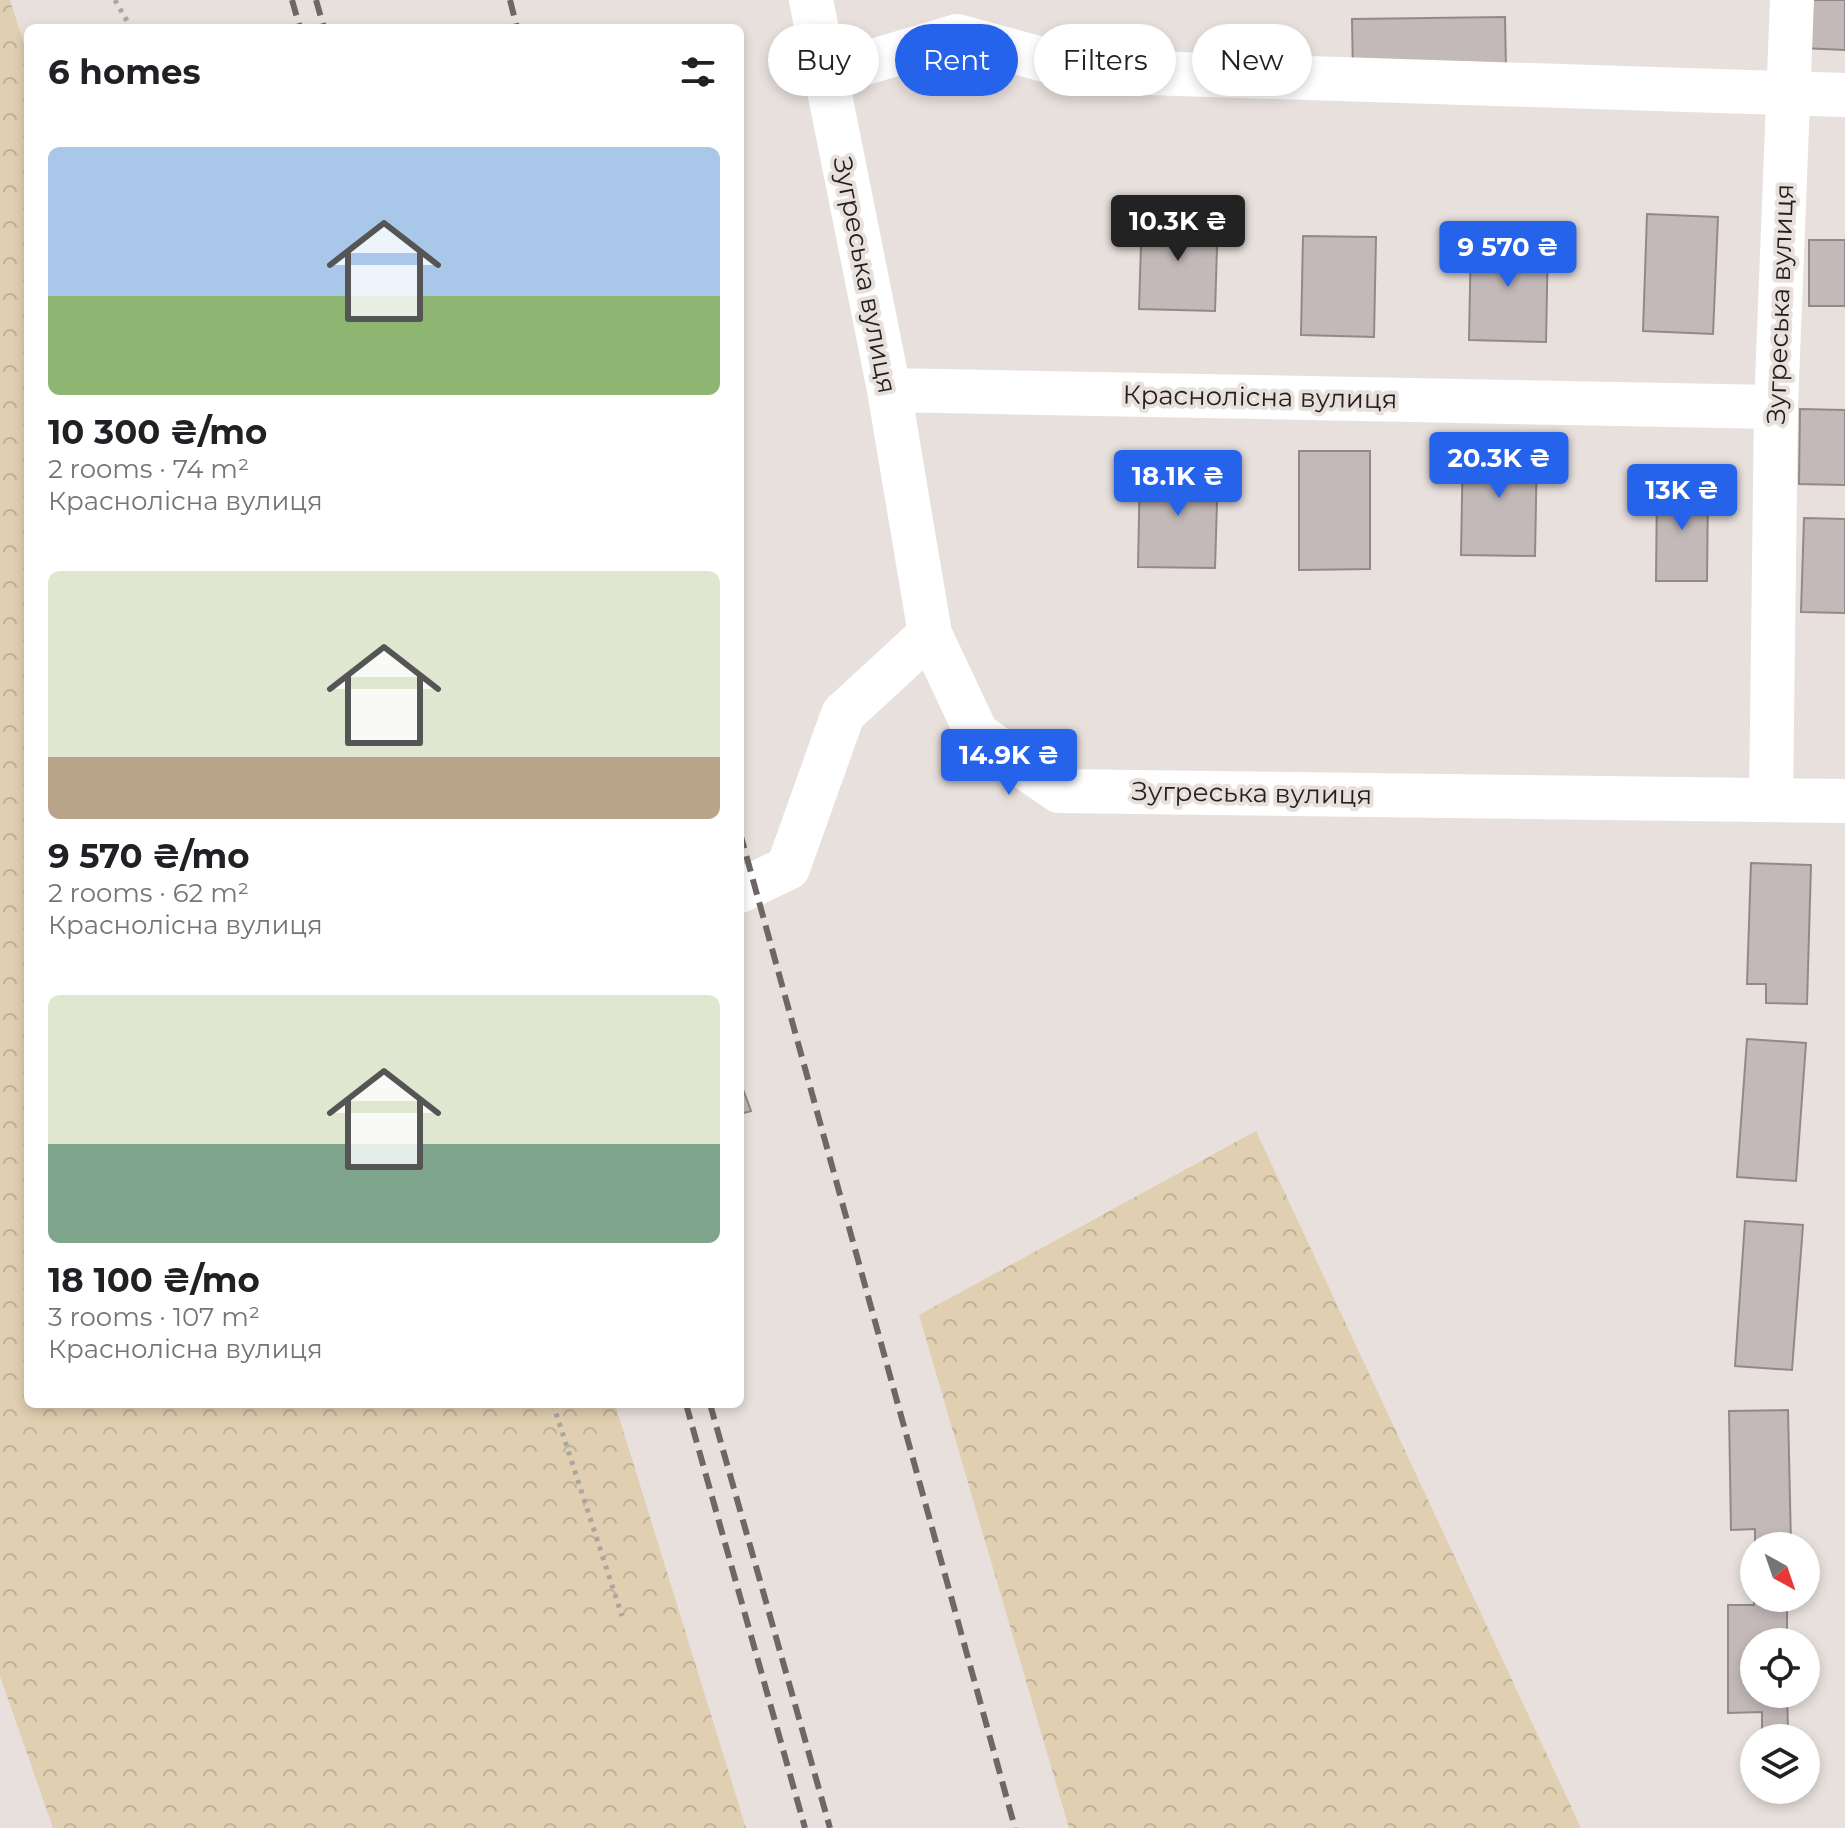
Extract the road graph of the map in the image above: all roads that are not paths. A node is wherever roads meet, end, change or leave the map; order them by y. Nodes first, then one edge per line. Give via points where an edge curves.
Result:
1 (811, 0) edge
2 (1792, 0) edge
3 (815, 24) edge
4 (879, 59) edge
5 (1789, 92) junction
6 (1845, 95) edge
7 (829, 96) edge
8 (889, 390) junction
9 (1776, 407) junction
10 (930, 634) junction
11 (1771, 800) junction
12 (1845, 801) edge
13 (744, 889) edge

1 - 3 street, Зугреська вулиця
2 - 5 street, Зугреська вулиця
4 - 5 street via 957,36 1085,71
5 - 6 street
5 - 9 street, Зугреська вулиця
7 - 8 street, Зугреська вулиця
8 - 9 street, Краснолісна вулиця
8 - 10 street, Зугреська вулиця
9 - 11 street, Зугреська вулиця
10 - 11 street, Зугреська вулиця via 977,734 1059,791
10 - 13 street via 843,714 788,868
11 - 12 street, Зугреська вулиця

